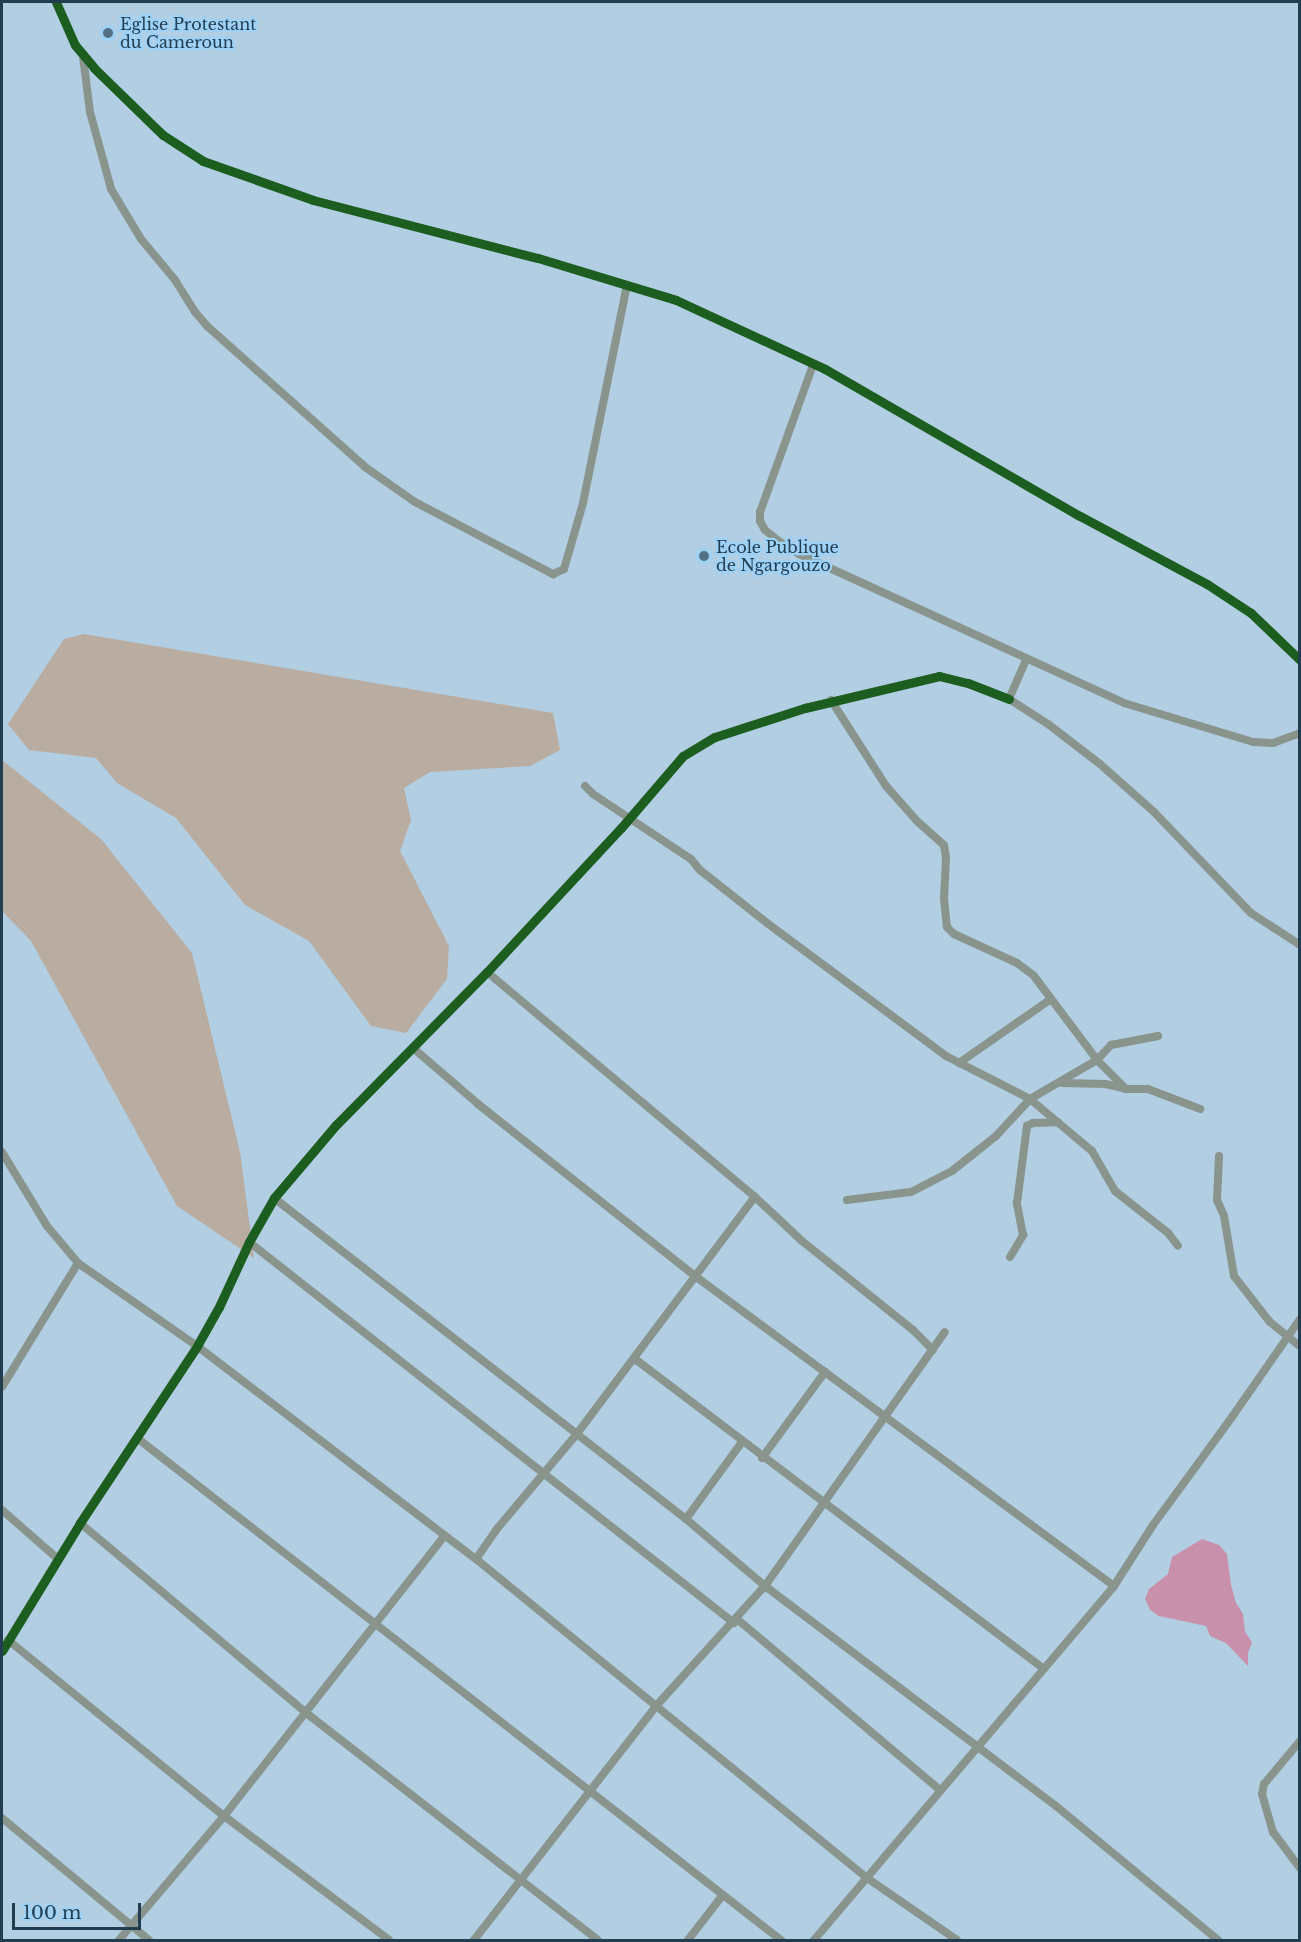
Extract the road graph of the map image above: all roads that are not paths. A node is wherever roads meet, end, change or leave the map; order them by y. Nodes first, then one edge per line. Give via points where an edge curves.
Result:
1 (56, 2) edge
2 (83, 56) junction
3 (627, 285) junction
4 (813, 365) junction
5 (1026, 660) junction
6 (1299, 660) edge
7 (1009, 699) junction
8 (831, 700) junction
9 (1299, 733) edge
10 (585, 786) dead end
11 (629, 819) junction
12 (1299, 945) edge
13 (487, 972) junction
14 (1051, 999) junction
15 (1158, 1036) dead end
16 (413, 1048) junction
17 (1097, 1060) junction
18 (959, 1063) junction
19 (1062, 1083) junction
20 (1126, 1089) junction
21 (1030, 1099) junction
22 (1200, 1109) dead end
23 (1058, 1122) junction
24 (2, 1152) edge
25 (1219, 1156) dead end
26 (755, 1197) junction
27 (274, 1198) junction
28 (847, 1200) dead end
29 (249, 1242) junction
30 (1178, 1246) dead end
31 (1010, 1257) dead end
32 (78, 1263) junction
33 (695, 1276) junction
34 (1299, 1319) edge
35 (945, 1332) dead end
36 (1287, 1337) junction
37 (197, 1346) junction
38 (1299, 1346) edge
39 (933, 1350) junction
40 (635, 1359) junction
41 (825, 1372) junction
42 (2, 1387) edge
43 (886, 1418) junction
44 (576, 1436) junction
45 (137, 1438) junction
46 (742, 1443) junction
47 (762, 1458) junction
48 (545, 1472) junction
49 (824, 1504) junction
50 (2, 1510) edge
51 (686, 1519) junction
52 (80, 1523) junction
53 (445, 1535) junction
54 (58, 1559) junction
55 (476, 1559) junction
56 (765, 1586) junction
57 (1114, 1586) junction
58 (735, 1621) junction
59 (374, 1624) junction
60 (8, 1640) junction
61 (2, 1651) edge
62 (1044, 1669) junction
63 (656, 1706) junction
64 (305, 1712) junction
65 (1299, 1741) edge
66 (978, 1747) junction
67 (940, 1790) junction
68 (588, 1792) junction
69 (224, 1816) junction
70 (2, 1818) edge
71 (1299, 1868) edge
72 (867, 1878) junction
73 (521, 1880) junction
74 (722, 1896) junction
75 (131, 1926) junction
76 (119, 1941) edge
77 (149, 1941) edge
78 (388, 1941) edge
79 (474, 1941) edge
80 (598, 1941) edge
81 (688, 1941) edge
82 (781, 1941) edge
83 (814, 1941) edge
84 (957, 1941) edge
85 (1218, 1941) edge

1 - 2 street
2 - 3 street via 163,135 185,152 225,171 313,200
2 - 3 street via 90,112 111,189 141,239 207,326 365,467 415,501 553,574 564,569 583,503
3 - 4 street via 676,300
4 - 5 street via 760,512 765,530 799,555
4 - 6 street via 1207,584 1251,613
5 - 7 street
5 - 9 street via 1124,703 1253,742 1273,743
7 - 8 street via 939,676
7 - 12 street via 1101,764 1154,812 1251,913
8 - 11 street via 715,736 683,756
8 - 14 street via 886,786 944,845 947,927 954,934 1017,963 1034,976
10 - 11 street
11 - 13 street
11 - 18 street via 691,860 850,987
13 - 16 street
13 - 26 street
14 - 17 street
14 - 18 street
15 - 17 street via 1111,1045
16 - 27 street via 336,1125
16 - 33 street
17 - 19 street
17 - 20 street
18 - 21 street
19 - 20 street via 1105,1084
19 - 21 street
20 - 22 street via 1148,1089
21 - 23 street
21 - 28 street via 996,1137 952,1171 910,1192
23 - 30 street via 1092,1151 1115,1191 1168,1233
23 - 31 street via 1027,1126 1017,1203 1023,1235
24 - 32 street via 47,1226
25 - 36 street via 1217,1200 1224,1216 1234,1276 1254,1306
26 - 33 street
26 - 39 street
27 - 29 street
27 - 44 street
29 - 37 street
29 - 48 street
32 - 37 street
32 - 42 street
33 - 40 street
33 - 41 street
34 - 36 street
35 - 39 street
36 - 38 street
36 - 57 street
37 - 45 street
37 - 53 street
39 - 43 street
40 - 44 street
40 - 46 street
41 - 43 street
41 - 47 street
43 - 49 street
43 - 57 street
44 - 48 street
44 - 51 street
45 - 52 street
45 - 59 street
46 - 47 street
46 - 51 street
47 - 49 street
48 - 55 street
48 - 58 street
49 - 56 street
49 - 62 street
50 - 54 street
51 - 56 street
52 - 54 street
52 - 64 street
53 - 55 street
53 - 59 street
54 - 60 street
55 - 63 street
56 - 58 street
56 - 66 street
57 - 62 street
58 - 63 street
58 - 67 street
59 - 64 street
59 - 68 street
60 - 61 street
60 - 69 street
62 - 66 street
63 - 68 street
63 - 72 street
64 - 69 street
64 - 73 street
65 - 71 street via 1264,1784 1262,1794 1273,1832
66 - 67 street
66 - 85 street via 1056,1806
67 - 72 street
68 - 73 street
68 - 74 street
69 - 75 street
69 - 78 street
70 - 75 street
72 - 83 street
72 - 84 street
73 - 79 street
73 - 80 street
74 - 81 street
74 - 82 street
75 - 76 street
75 - 77 street

